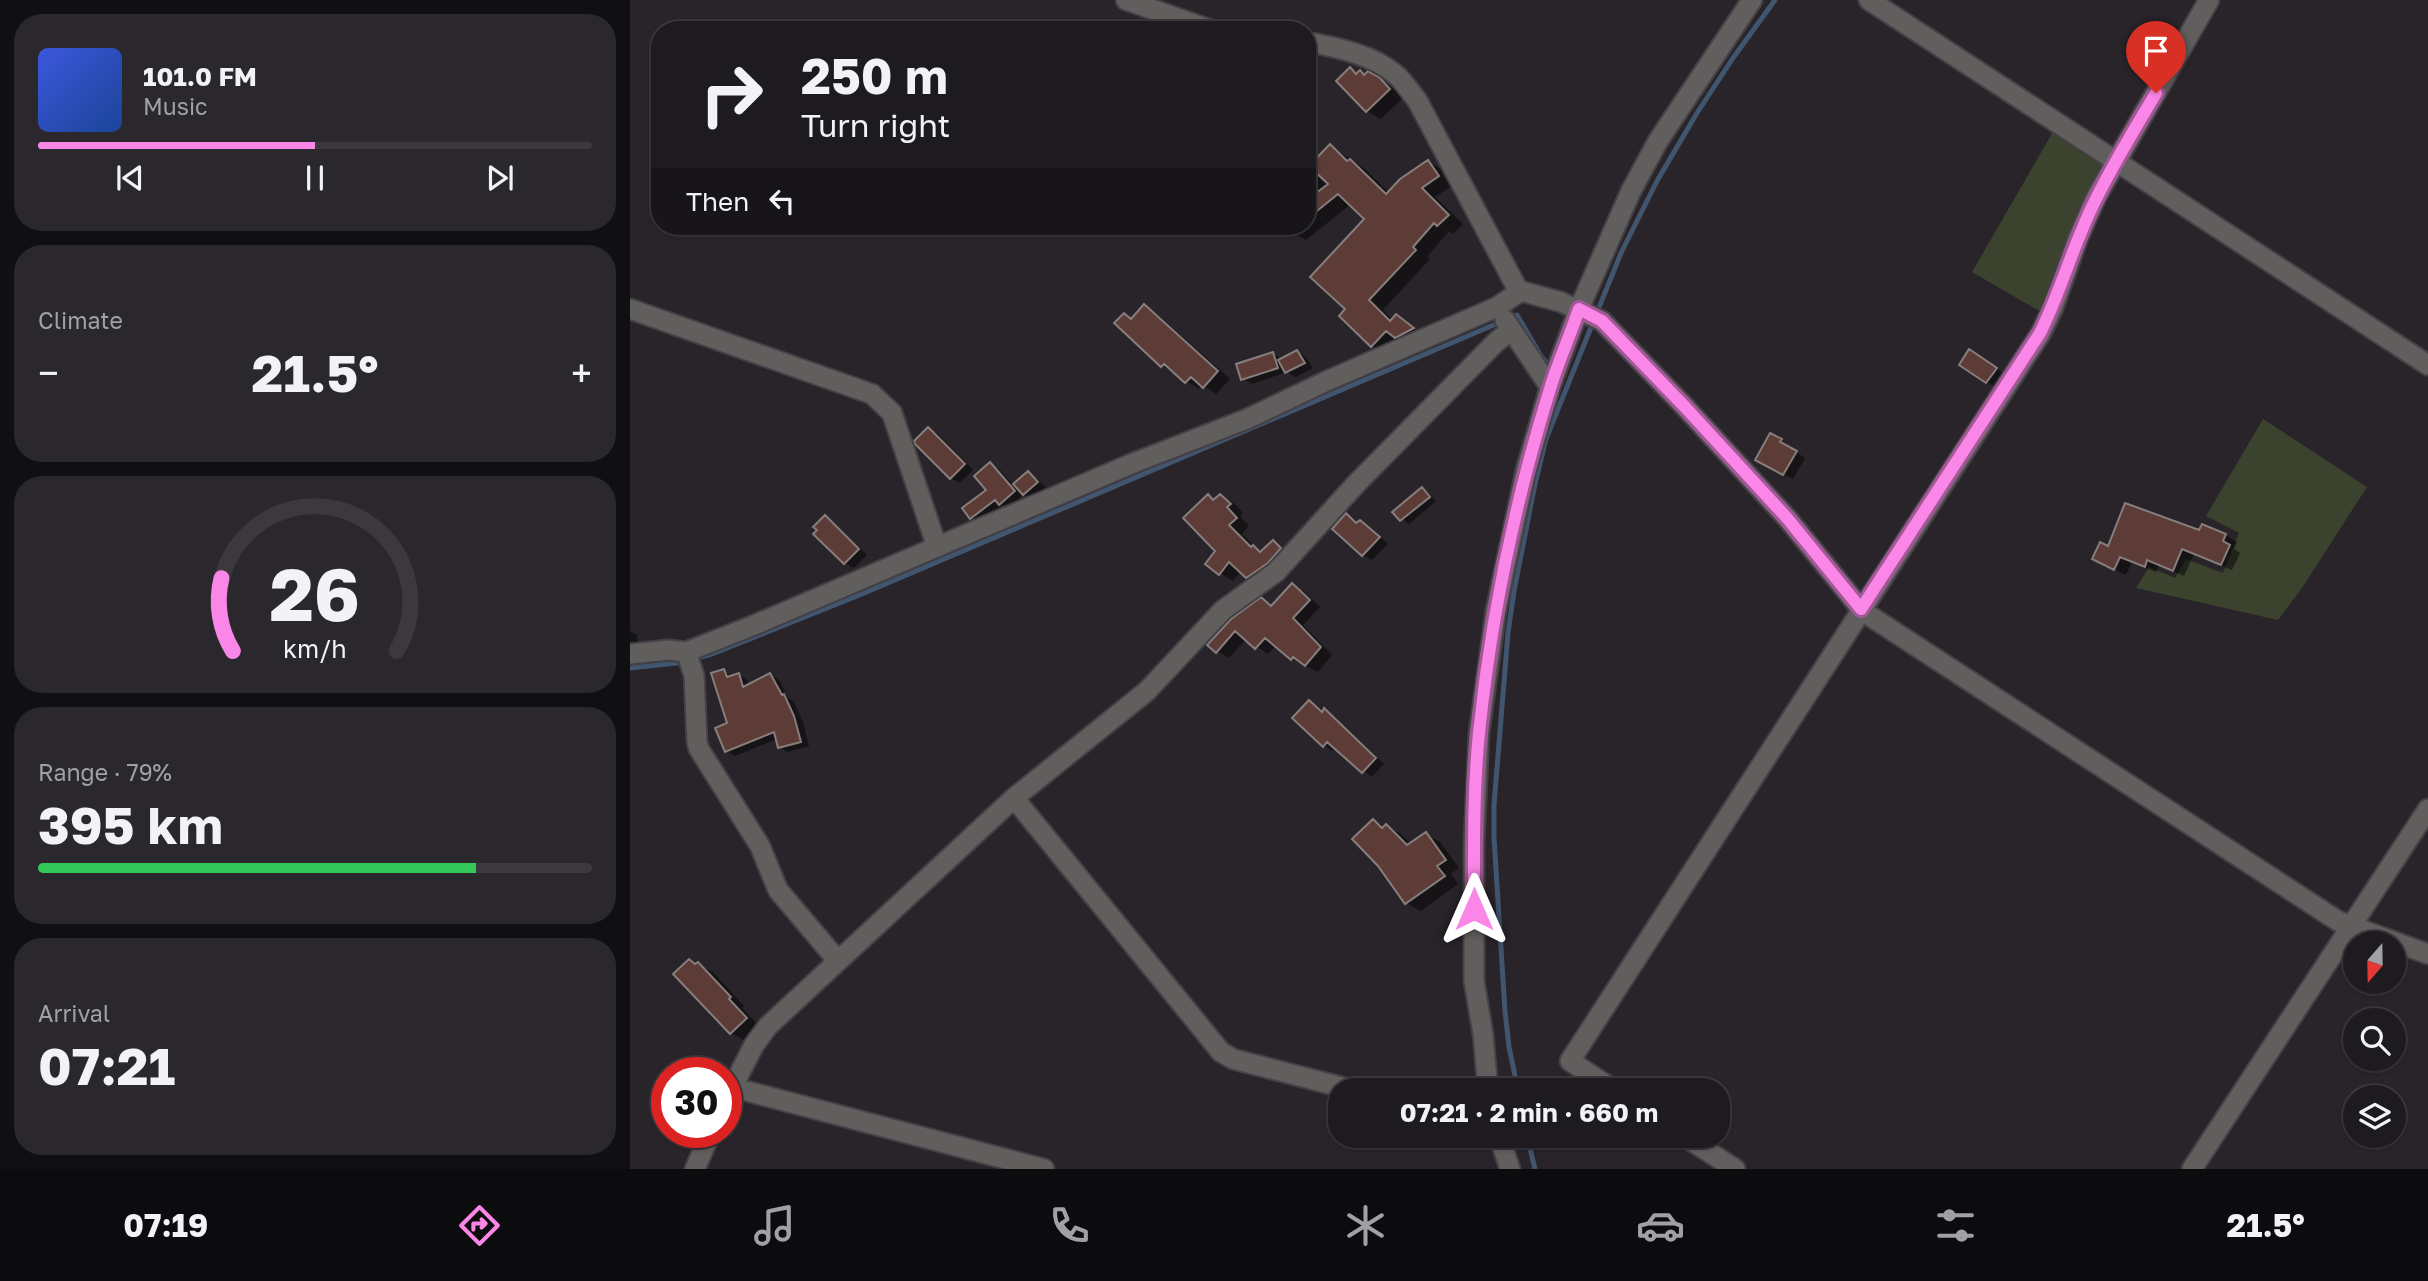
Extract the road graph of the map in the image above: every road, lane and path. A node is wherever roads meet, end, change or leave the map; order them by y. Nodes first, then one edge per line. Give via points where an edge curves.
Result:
1 (1126, 0) edge
2 (1752, 0) edge
3 (1869, 0) edge
4 (2209, 0) edge
5 (1186, 21) edge
6 (1316, 45) edge
7 (2117, 163) junction
8 (1521, 291) junction
9 (1497, 307) junction
10 (630, 309) edge
11 (1590, 315) junction
12 (1511, 330) junction
13 (2428, 365) edge
14 (1550, 387) junction
15 (937, 547) junction
16 (1861, 609) junction
17 (686, 652) junction
18 (630, 654) edge
19 (1014, 797) junction
20 (2428, 809) edge
21 (2351, 927) junction
22 (2428, 954) edge
23 (838, 961) junction
24 (742, 1069) edge
25 (1487, 1078) edge
26 (1596, 1078) edge
27 (1328, 1084) edge
28 (742, 1097) edge
29 (705, 1148) edge
30 (1503, 1148) edge
31 (1703, 1148) edge
32 (695, 1169) edge
33 (1044, 1169) edge
34 (1510, 1169) edge
35 (1735, 1169) edge
36 (2192, 1169) edge

1 - 5 street
2 - 11 street via 1658,141 1631,191
3 - 7 street
4 - 7 street
6 - 8 street via 1379,64 1395,74 1417,100
7 - 13 street
7 - 16 street via 2096,197 2040,333
8 - 9 street
8 - 11 street
9 - 12 street
9 - 15 street via 1247,419
10 - 15 street via 872,394 892,413
11 - 14 street
11 - 16 street via 1685,407 1787,518
12 - 14 street
12 - 19 street via 1354,485 1276,572 1223,610 1147,691
14 - 25 street via 1526,470 1496,610 1479,733 1474,981
15 - 17 street
16 - 21 street
16 - 26 street via 1570,1061
17 - 18 street
17 - 23 street via 694,675 699,749 760,846 778,890
19 - 23 street
19 - 27 street via 1221,1052
20 - 21 street
21 - 22 street
21 - 36 street
23 - 24 street via 768,1026
28 - 33 street
29 - 32 street
30 - 34 street
31 - 35 street

